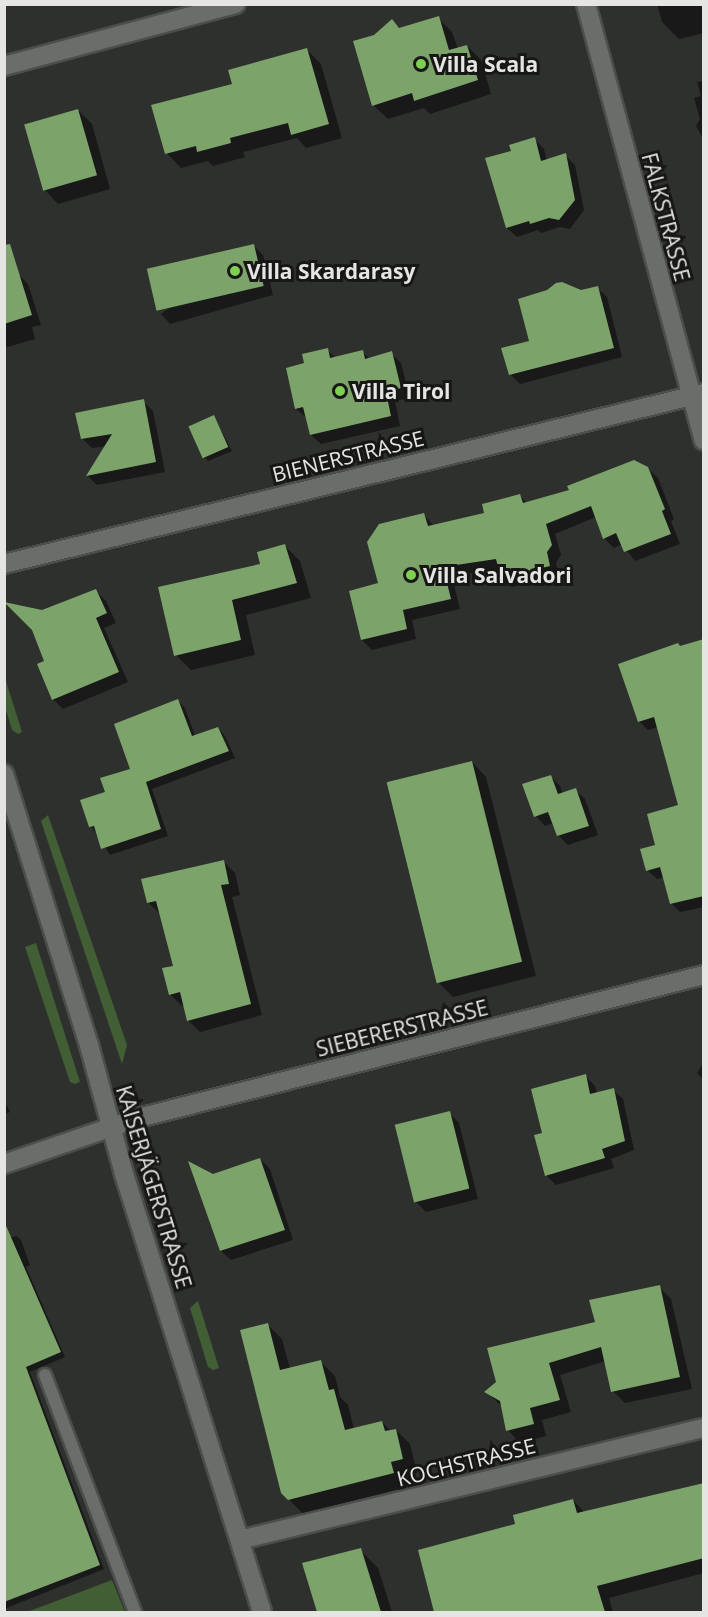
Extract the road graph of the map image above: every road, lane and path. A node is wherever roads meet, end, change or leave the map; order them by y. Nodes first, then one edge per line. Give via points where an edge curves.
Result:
1 (236, 4) edge
2 (586, 4) edge
3 (4, 66) edge
4 (697, 395) edge
5 (704, 440) edge
6 (4, 564) edge
7 (4, 774) edge
8 (704, 975) edge
9 (111, 1126) junction
10 (4, 1164) edge
11 (45, 1375) dead end
12 (704, 1428) edge
13 (240, 1540) junction
14 (135, 1612) edge
15 (262, 1612) edge

1 - 3 street
2 - 4 street, FALKSTRASSE
4 - 5 street, FALKSTRASSE
4 - 6 street, BIENERSTRASSE
7 - 9 street, KAISERJÄGERSTRASSE
8 - 9 street, SIEBERERSTRASSE
9 - 10 street, SIEBERERSTRASSE
9 - 13 street, KAISERJÄGERSTRASSE
11 - 14 lane
12 - 13 street, KOCHSTRASSE
13 - 15 street, KAISERJÄGERSTRASSE

